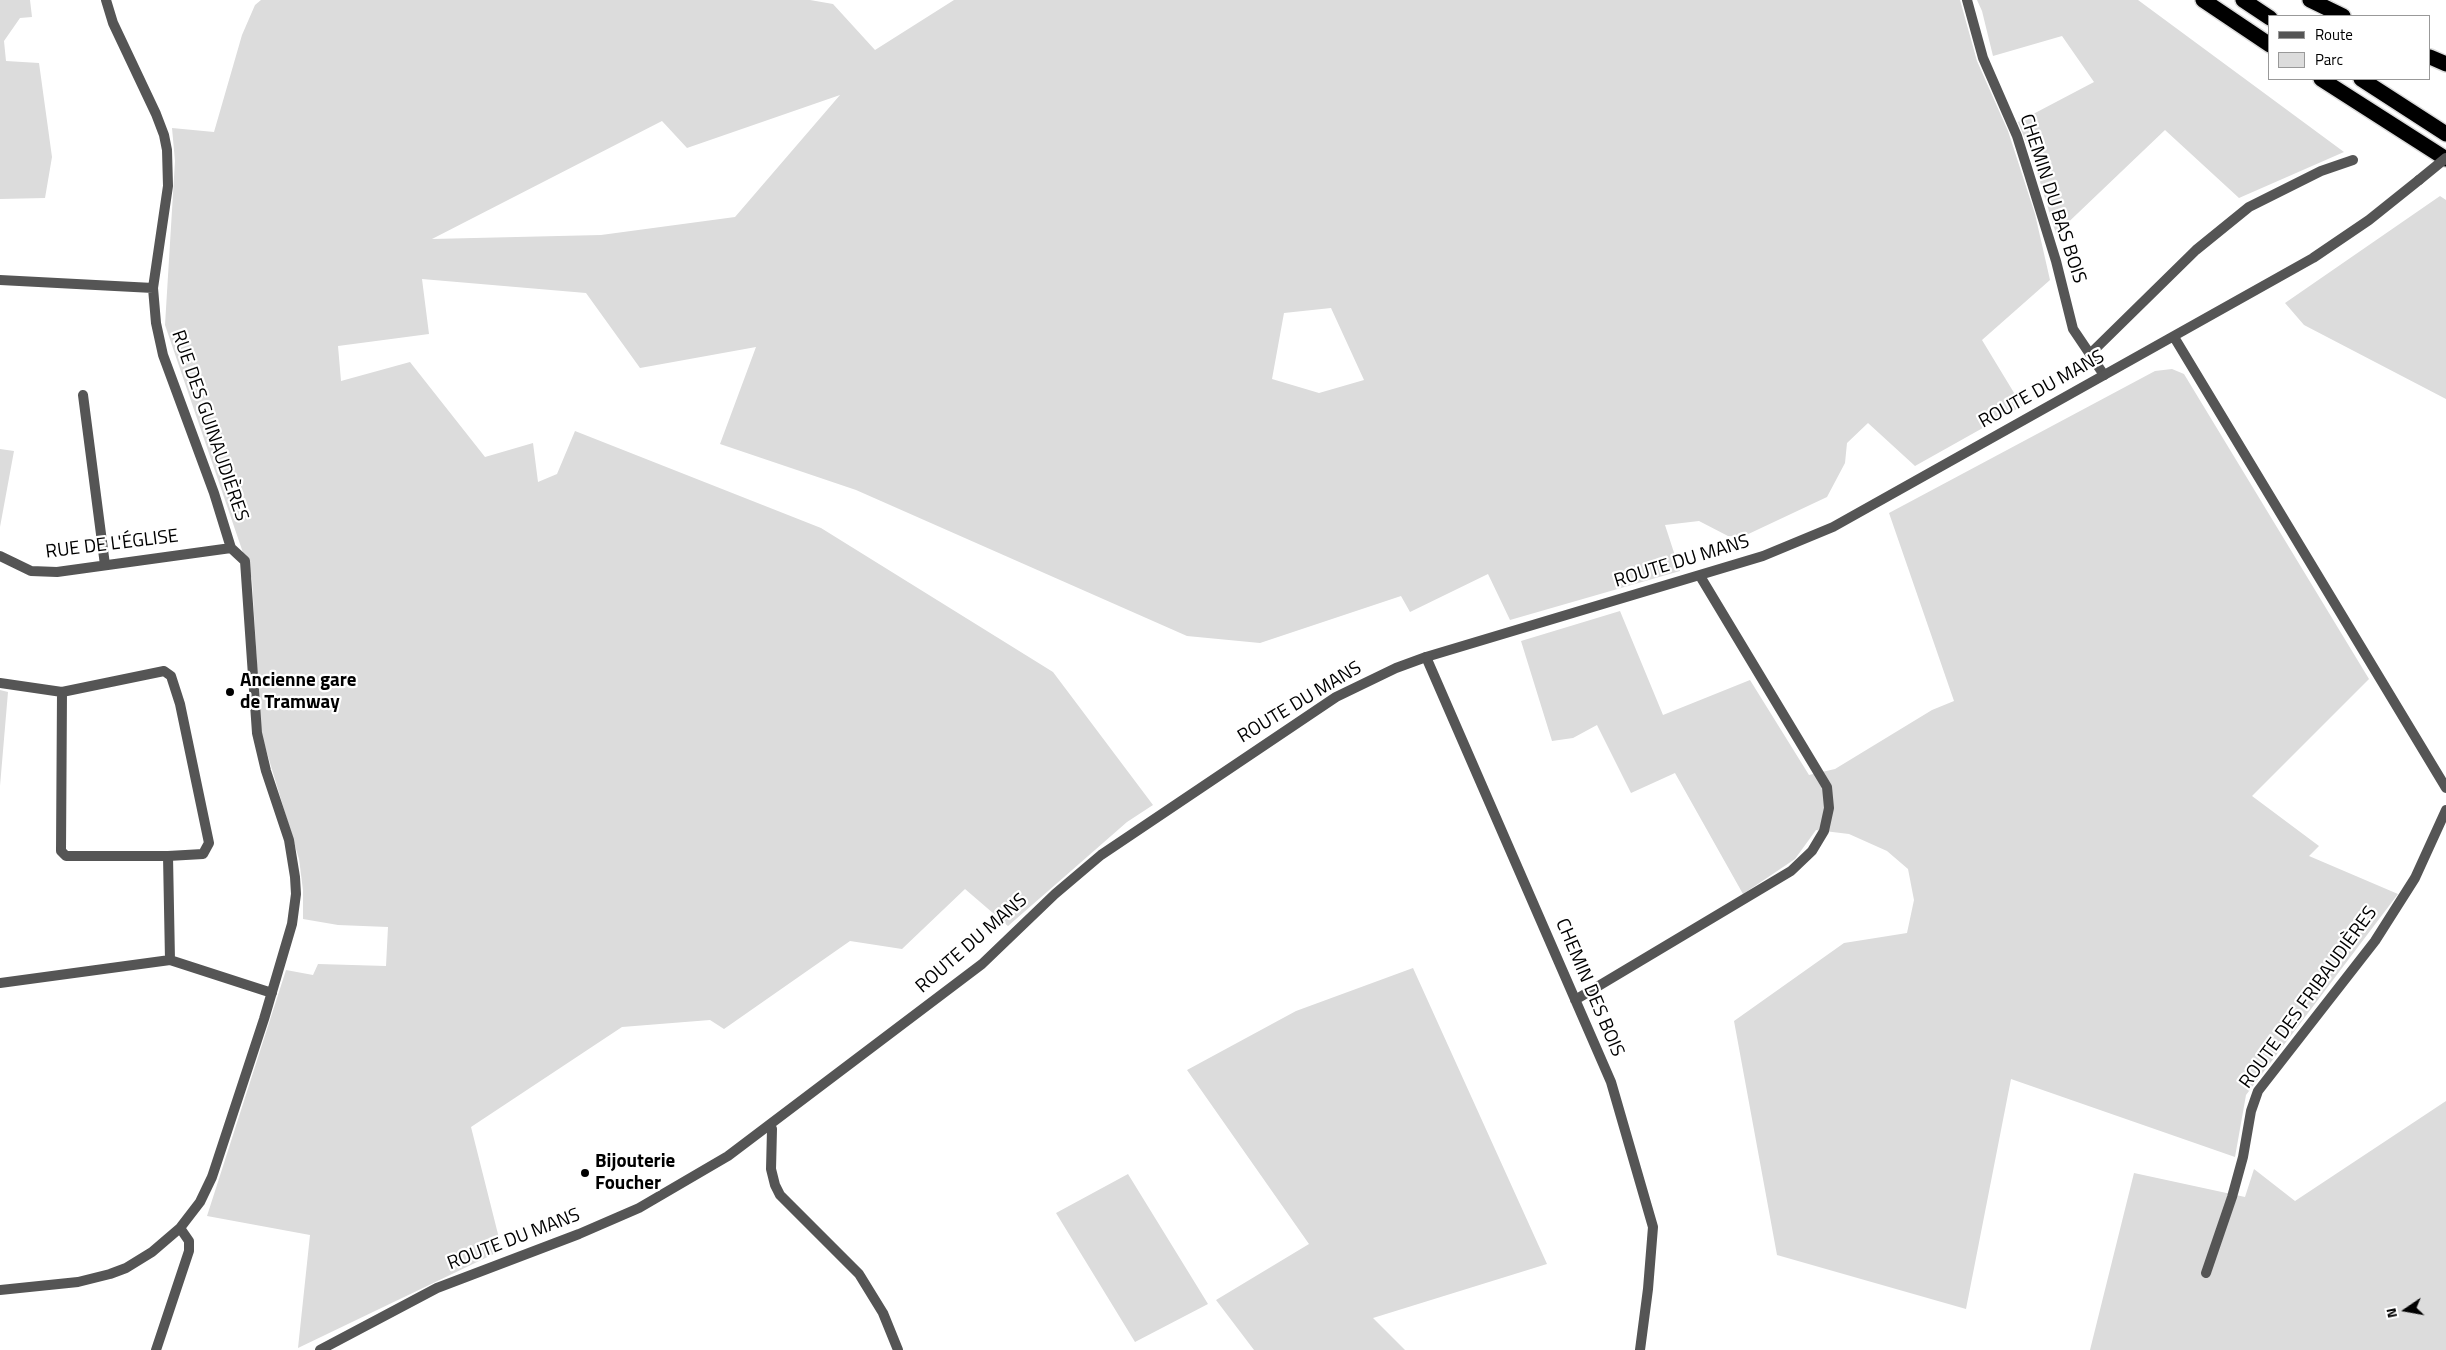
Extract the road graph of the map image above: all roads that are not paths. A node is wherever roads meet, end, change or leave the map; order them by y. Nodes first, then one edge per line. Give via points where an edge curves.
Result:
1 (106, 0) edge
2 (1967, 0) edge
3 (2203, 0) edge
4 (2244, 0) edge
5 (2310, 0) edge
6 (2342, 15) edge
7 (2268, 17) edge
8 (2268, 44) edge
9 (2431, 57) edge
10 (2446, 64) edge
11 (2323, 80) edge
12 (2363, 80) edge
13 (2446, 134) edge
14 (2446, 159) edge
15 (2353, 160) dead end
16 (0, 280) edge
17 (152, 288) junction
18 (2174, 337) junction
19 (2090, 354) junction
20 (2104, 376) junction
21 (83, 395) dead end
22 (231, 548) junction
23 (0, 556) edge
24 (105, 565) junction
25 (1700, 576) junction
26 (1426, 657) junction
27 (0, 682) edge
28 (62, 692) junction
29 (2446, 788) edge
30 (2446, 810) edge
31 (168, 856) junction
32 (170, 960) junction
33 (0, 982) edge
34 (272, 993) junction
35 (1575, 1000) junction
36 (770, 1125) junction
37 (180, 1228) junction
38 (2206, 1273) dead end
39 (0, 1290) edge
40 (156, 1350) edge
41 (320, 1350) edge
42 (898, 1350) edge
43 (1640, 1350) edge

1 - 17 street, RUE DES GUINAUDIÈRES via 123,46 156,114 167,150 168,186
2 - 19 street, CHEMIN DU BAS BOIS via 1984,58 2030,174 2073,329
3 - 8 highway
4 - 7 highway
5 - 6 highway
9 - 10 highway
11 - 14 highway
12 - 13 highway
14 - 18 street, ROUTE DU MANS, bridge via 2369,220 2313,258
15 - 19 street via 2321,171 2249,207 2196,250
16 - 17 street
17 - 22 street, RUE DES GUINAUDIÈRES via 163,355
18 - 20 street, ROUTE DU MANS
18 - 29 street
19 - 20 street, CHEMIN DU BAS BOIS
20 - 25 street, ROUTE DU MANS via 1833,526 1763,556
21 - 24 street
22 - 24 street, RUE DE L'ÉGLISE
22 - 34 street, RUE DES GUINAUDIÈRES via 245,562 257,733 289,840 295,877 292,924
23 - 24 street, RUE DE L'ÉGLISE via 24,568 43,572
25 - 26 street, ROUTE DU MANS
25 - 35 street via 1827,787 1829,808 1824,831 1812,851 1791,871
26 - 35 street, CHEMIN DES BOIS
26 - 36 street, ROUTE DU MANS via 1364,682 1329,702 1101,855 1062,887 982,964
27 - 28 street
28 - 31 street via 61,851 66,856
28 - 31 street via 164,671 171,676 180,704 209,843 203,854
30 - 38 street, ROUTE DES FRIBAUDIÈRES via 2415,878 2375,941 2258,1091 2232,1197
31 - 32 street
32 - 33 street
32 - 34 street
34 - 37 street, RUE DES GUINAUDIÈRES via 212,1177 200,1202
35 - 43 street, CHEMIN DES BOIS via 1611,1082 1653,1227
36 - 41 street, ROUTE DU MANS via 728,1156 639,1208 437,1288
36 - 42 street via 771,1169 780,1194 859,1274 883,1312
37 - 39 street, RUE DES GUINAUDIÈRES via 152,1252 110,1274 78,1282
37 - 40 street via 189,1241 189,1251

